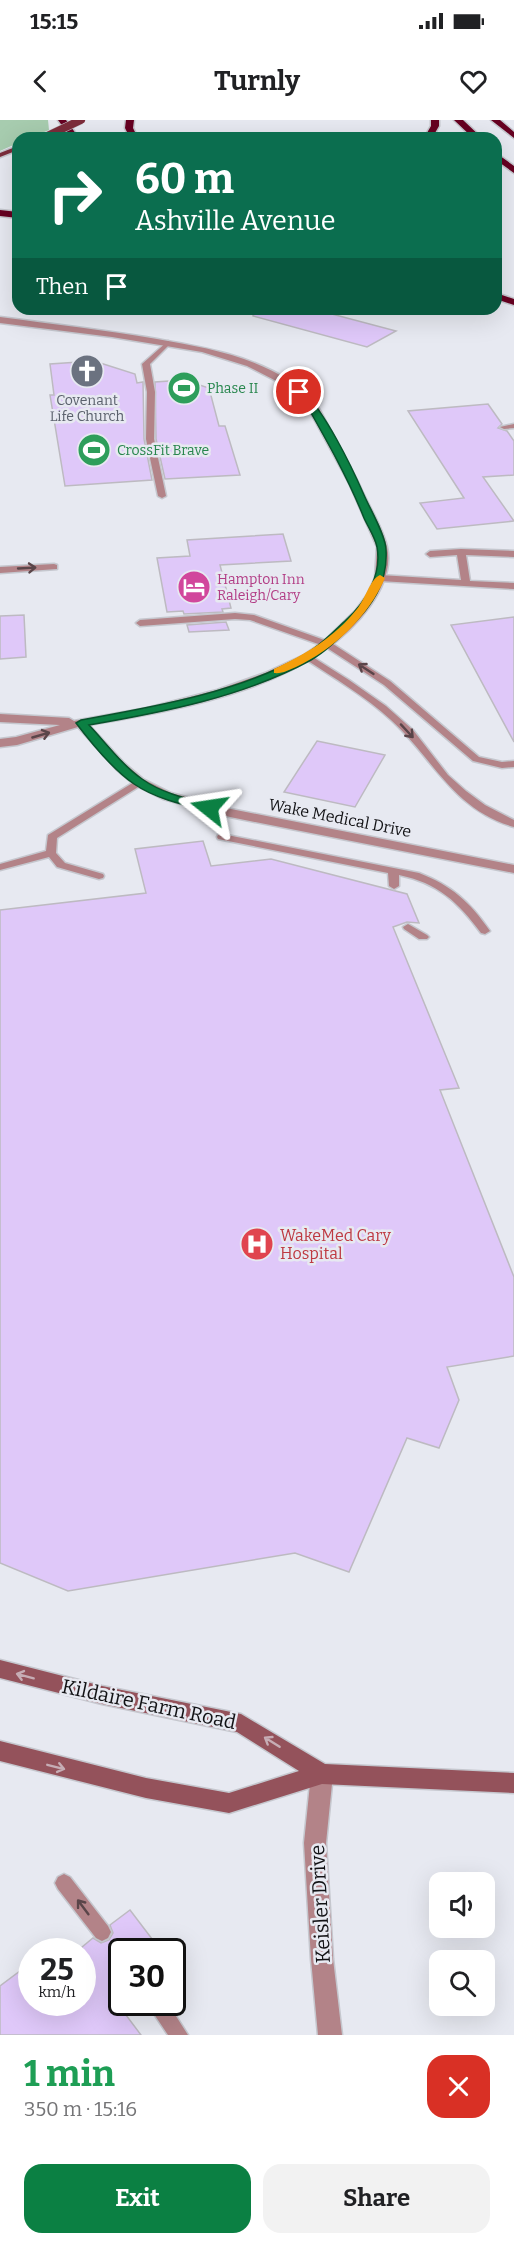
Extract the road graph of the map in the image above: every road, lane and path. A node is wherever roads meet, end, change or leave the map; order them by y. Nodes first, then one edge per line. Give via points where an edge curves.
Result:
1 (81, 120) edge
2 (458, 120) edge
3 (495, 120) edge
4 (56, 132) edge
5 (471, 132) edge
6 (514, 136) edge
7 (502, 160) edge
8 (514, 170) edge
9 (0, 320) edge
10 (168, 343) junction
11 (514, 426) edge
12 (504, 427) dead end
13 (162, 496) dead end
14 (461, 552) junction
15 (430, 554) dead end
16 (514, 554) edge
17 (54, 567) dead end
18 (0, 570) edge
19 (380, 578) junction
20 (466, 583) junction
21 (514, 586) edge
22 (140, 623) dead end
23 (327, 644) junction
24 (308, 657) junction
25 (387, 683) junction
26 (363, 693) junction
27 (0, 718) edge
28 (81, 723) junction
29 (0, 743) edge
30 (514, 765) edge
31 (139, 782) junction
32 (514, 824) edge
33 (222, 837) dead end
34 (51, 853) junction
35 (0, 867) edge
36 (514, 869) edge
37 (393, 870) junction
38 (99, 876) dead end
39 (394, 886) dead end
40 (408, 927) dead end
41 (485, 931) dead end
42 (423, 937) dead end
43 (0, 1670) edge
44 (0, 1751) edge
45 (322, 1774) junction
46 (514, 1783) edge
47 (64, 1883) dead end
48 (102, 1932) dead end
49 (165, 2016) edge
50 (179, 2035) edge
51 (330, 2035) edge

1 - 4 main road, bridge
2 - 5 highway
3 - 6 highway
7 - 8 highway
9 - 10 street
10 - 13 lane via 146,364 151,392 150,439
10 - 19 street via 250,364 287,383 310,402 354,483 382,547
11 - 12 lane
14 - 15 lane
14 - 16 lane
14 - 20 lane
18 -> 17 lane
19 - 20 lane
19 - 23 street via 360,612
20 - 21 lane
22 - 23 lane via 251,617
23 - 24 street
25 -> 23 lane
24 - 26 lane
24 - 28 street via 221,692
25 - 26 lane
25 - 30 lane via 476,759
26 -> 32 lane via 406,729 464,796
27 - 28 street
29 -> 28 street
28 - 31 street, Wake Medical Drive
31 - 34 lane via 52,837
31 - 36 street, Wake Medical Drive via 167,796 230,813
33 - 37 lane
34 - 35 lane
34 - 38 lane via 62,865
37 - 39 lane
37 - 41 lane via 435,883 461,898
40 - 42 lane
45 -> 43 main road, Kildaire Farm Road via 241,1723
44 -> 45 main road, Kildaire Farm Road via 146,1788 229,1803
45 - 46 main road, Kildaire Farm Road
45 - 51 street, Keisler Drive via 315,1843
48 -> 47 lane
49 - 50 lane

